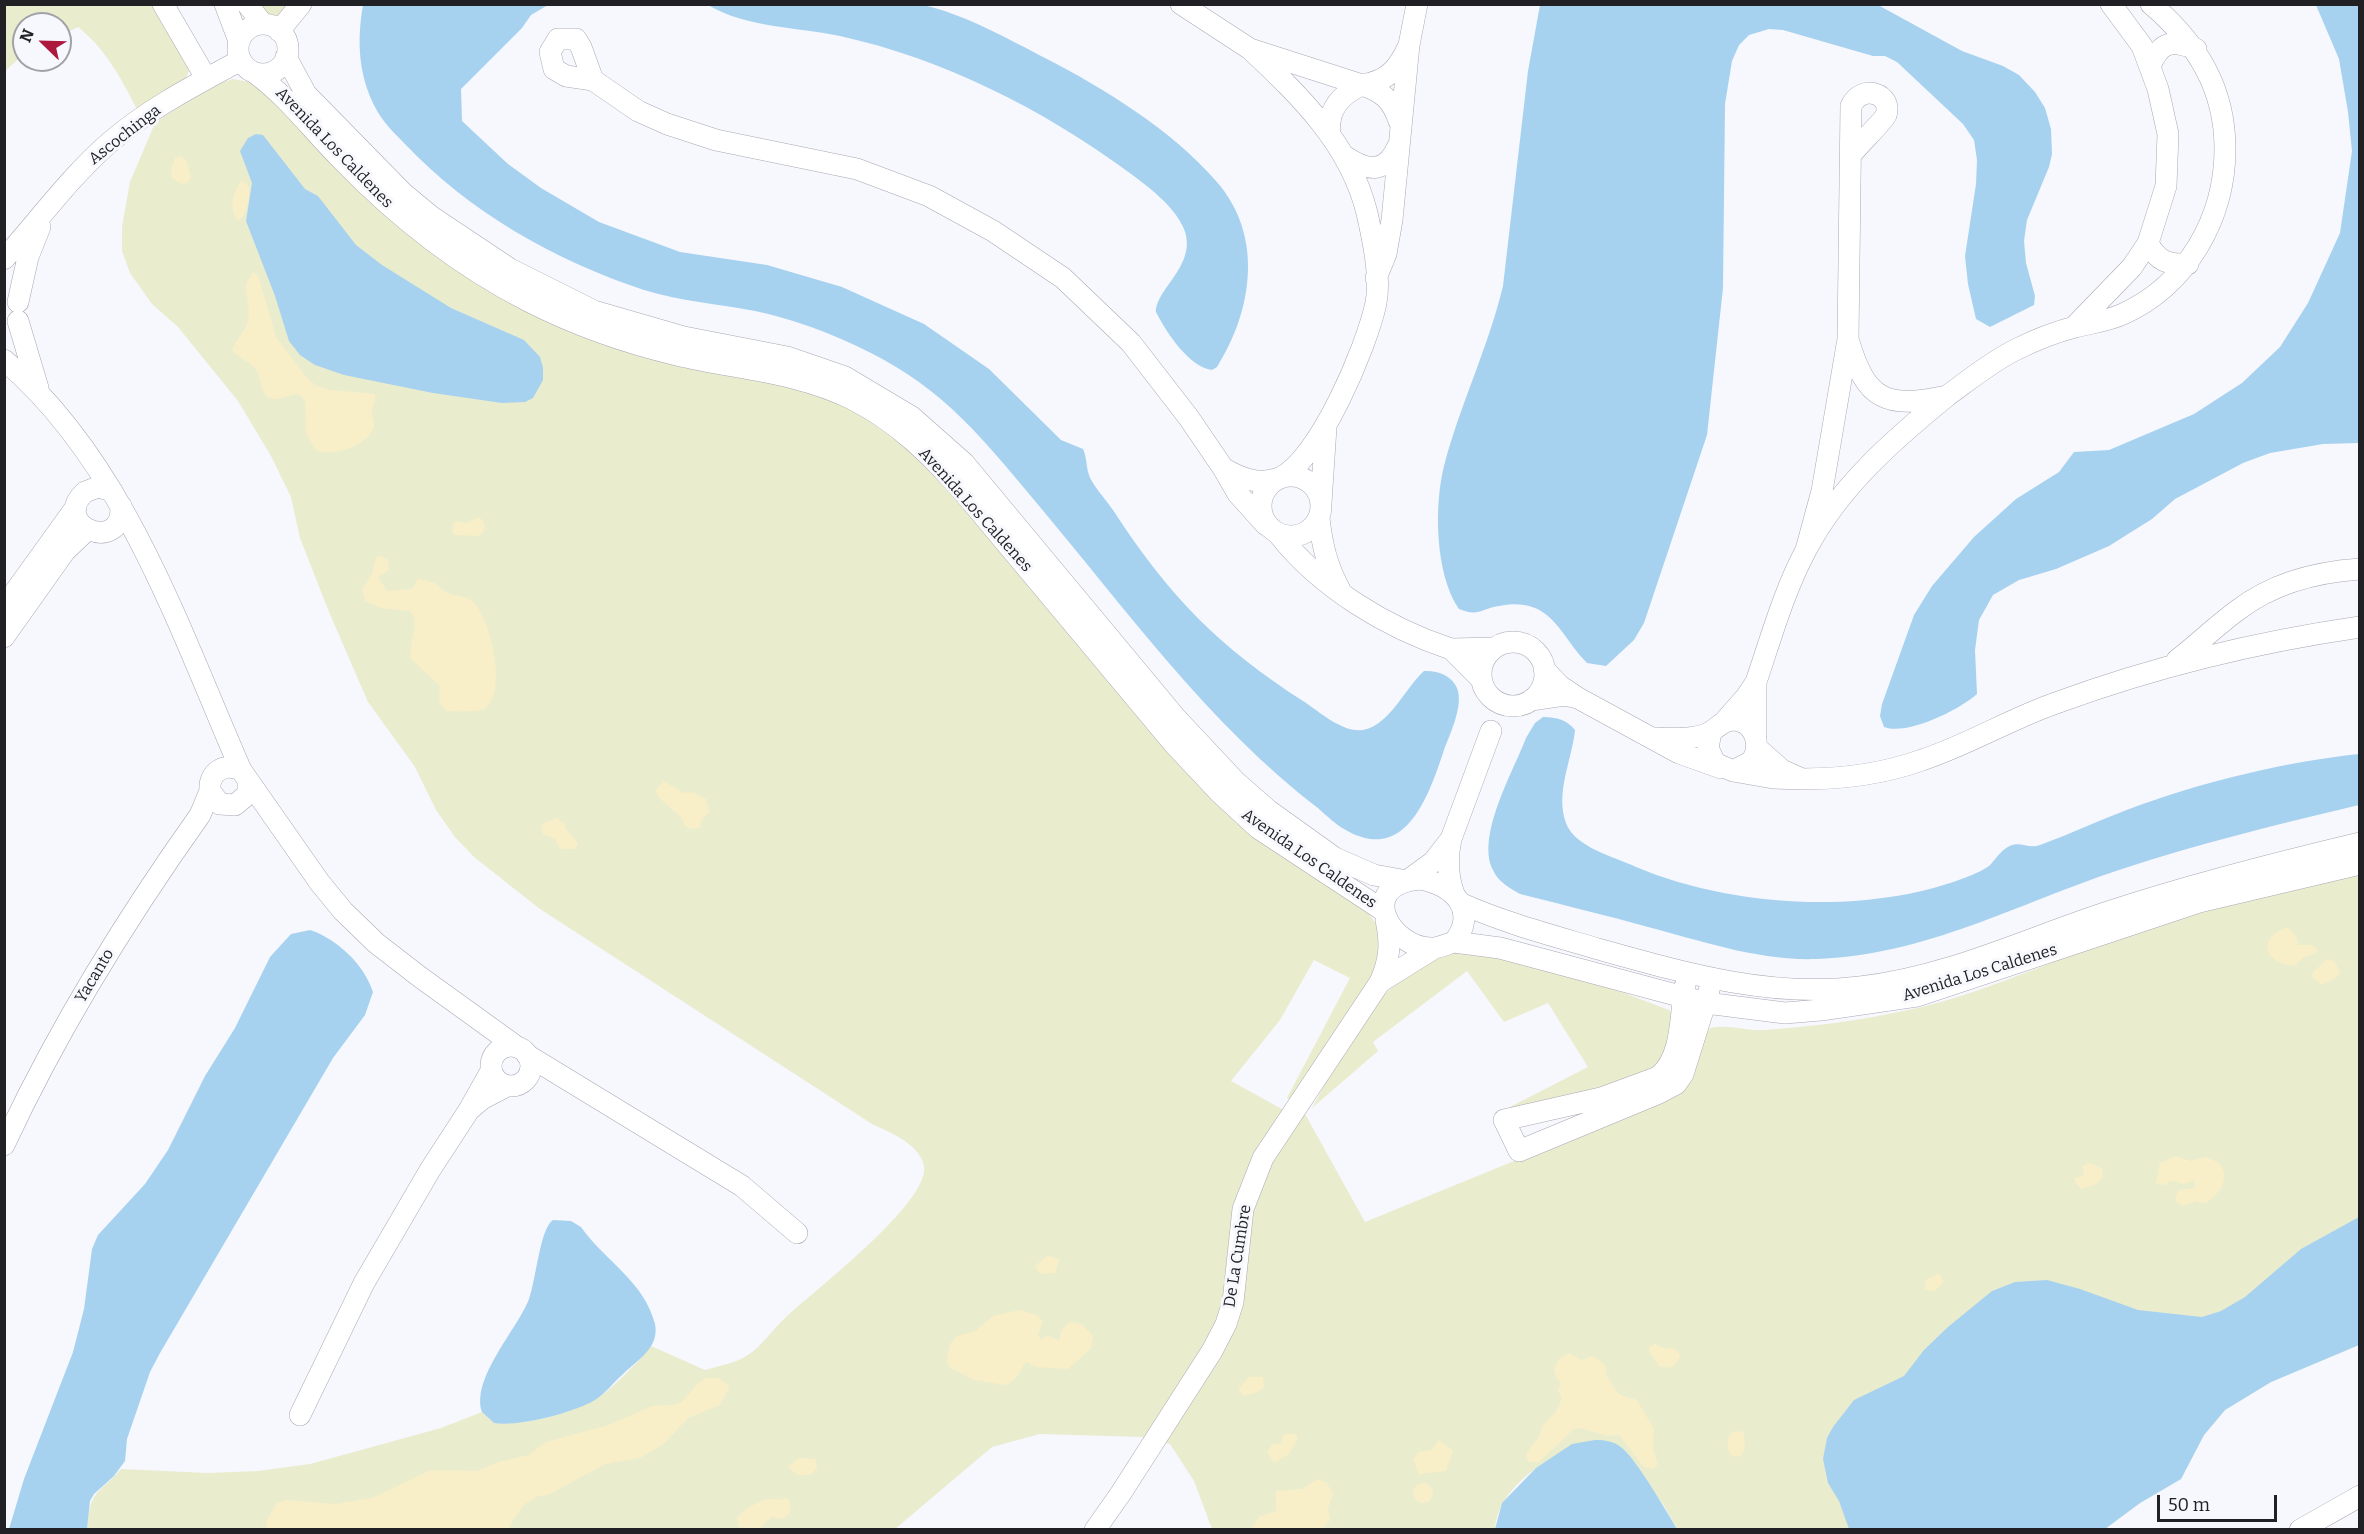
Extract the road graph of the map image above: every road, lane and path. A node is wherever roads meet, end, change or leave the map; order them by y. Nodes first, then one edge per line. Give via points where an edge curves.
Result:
1 (163, 4) edge
2 (225, 4) edge
3 (247, 4) edge
4 (301, 4) edge
5 (1181, 4) edge
6 (1416, 4) edge
7 (2111, 4) edge
8 (2151, 4) edge
9 (271, 28) junction
10 (1409, 45) junction
11 (1250, 49) junction
12 (2196, 50) junction
13 (286, 57) junction
14 (245, 58) junction
15 (2151, 66) junction
16 (207, 78) junction
17 (593, 80) dead end
18 (1362, 85) junction
19 (1400, 121) junction
20 (1330, 134) junction
21 (1398, 146) junction
22 (1851, 154) dead end
23 (1346, 158) junction
24 (46, 213) junction
25 (2148, 243) junction
26 (4, 259) edge
27 (2188, 264) junction
28 (1376, 278) junction
29 (14, 303) edge
30 (2073, 327) junction
31 (4, 337) edge
32 (1848, 339) junction
33 (4, 360) edge
34 (1869, 387) junction
35 (38, 389) junction
36 (1947, 396) junction
37 (1892, 401) junction
38 (1837, 409) junction
39 (1327, 421) junction
40 (1897, 436) junction
41 (1829, 449) junction
42 (89, 458) junction
43 (1867, 467) junction
44 (1223, 468) junction
45 (1280, 478) junction
46 (116, 498) junction
47 (80, 499) junction
48 (1320, 511) junction
49 (87, 530) junction
50 (109, 530) junction
51 (1272, 530) junction
52 (140, 544) junction
53 (1806, 550) junction
54 (2360, 570) edge
55 (1340, 590) junction
56 (4, 607) edge
57 (2360, 627) edge
58 (4, 637) edge
59 (1494, 648) junction
60 (1451, 649) junction
61 (2169, 665) junction
62 (1544, 669) junction
63 (1756, 682) junction
64 (1484, 686) junction
65 (1578, 698) junction
66 (1524, 703) junction
67 (214, 708) junction
68 (1718, 727) junction
69 (1491, 731) junction
70 (1656, 738) junction
71 (1756, 742) junction
72 (1728, 770) junction
73 (245, 776) junction
74 (1802, 778) junction
75 (222, 794) junction
76 (279, 823) junction
77 (1451, 839) junction
78 (2360, 843) edge
79 (2360, 864) edge
80 (1407, 880) junction
81 (1457, 898) junction
82 (1385, 915) junction
83 (1454, 942) junction
84 (1433, 948) junction
85 (1687, 972) junction
86 (1712, 979) junction
87 (1380, 982) junction
88 (1683, 998) junction
89 (1706, 1003) junction
90 (468, 1009) junction
91 (522, 1051) junction
92 (491, 1067) junction
93 (514, 1085) junction
94 (582, 1087) junction
95 (1562, 1107) junction
96 (469, 1110) junction
97 (1569, 1130) junction
98 (4, 1145) edge
99 (797, 1233) dead end
100 (300, 1415) dead end
101 (2360, 1496) edge
102 (1095, 1530) edge
103 (2300, 1530) edge

1 - 16 street
2 - 14 street
3 - 9 street
4 - 9 street
5 - 11 street
6 - 10 street
7 - 15 street via 2142,46
8 - 12 street
9 - 13 street via 287,43
9 - 14 street via 249,29
10 - 18 street via 1400,65 1390,75
10 - 19 street
11 - 18 street
11 - 20 street
12 - 15 street via 2179,43 2165,45
12 - 27 street via 2221,107 2225,167 2217,205
13 - 14 street via 270,73
13 - 80 street, Avenida Los Caldenes via 306,94 403,193 432,218 510,269 594,311 684,337 787,357 835,373 912,417 964,463 1176,718 1236,782 1335,858 1374,875
14 - 16 street, Ascochinga
14 - 82 street, Avenida Los Caldenes via 348,166 419,231 454,257 529,301 629,342 816,385 851,399 900,430 940,465 1174,744 1220,793 1258,828
15 - 25 street via 2165,113 2169,158 2166,186
16 - 24 street, Ascochinga via 110,143
17 - 44 street via 638,111 667,124 716,140 857,169 929,196 1002,237 1063,278 1131,343
18 - 19 street via 1382,93 1393,103
18 - 20 street via 1338,101 1329,124
19 - 21 street
20 - 23 street
21 - 23 street via 1392,158 1377,168 1367,169
21 - 28 street via 1390,231
22 - 32 street
23 - 28 street via 1367,212
24 - 26 street, Ascochinga
24 - 29 street
25 - 27 street via 2161,261
25 - 30 street via 2132,267
27 - 30 street via 2159,291 2123,314
28 - 39 street via 1376,302 1363,343
29 - 31 street via 14,329
29 - 35 street
30 - 36 street via 2015,350
32 - 34 street via 1855,363
32 - 38 street
33 - 35 street
34 - 37 street
34 - 38 street via 1850,393
35 - 42 street
36 - 37 street via 1907,403
36 - 40 street
37 - 40 street via 1901,422
38 - 41 street
39 - 45 street via 1300,465
39 - 48 street
40 - 43 street
41 - 43 street via 1847,466
41 - 53 street
42 - 46 street
42 - 47 street via 90,476
43 - 53 street via 1831,510
44 - 45 street via 1252,481
44 - 51 street via 1238,494
45 - 48 street via 1298,476 1307,480 1314,486
45 - 51 street via 1265,489 1260,507
46 - 47 street via 98,487
46 - 50 street via 119,520
46 - 52 street
47 - 49 street via 78,520
47 - 56 street
48 - 51 street via 1314,526 1298,536
48 - 55 street via 1326,560
49 - 50 street
49 - 58 street via 65,551
50 - 52 street
51 - 55 street via 1321,579
52 - 67 street via 166,593
53 - 63 street
54 - 61 street via 2308,575 2270,590 2239,609
55 - 60 street via 1394,625
57 - 61 street
59 - 60 street
59 - 62 street via 1515,642 1525,645 1534,650
59 - 64 street via 1483,662
60 - 64 street
61 - 74 street via 2054,703 1923,760 1842,779
62 - 65 street
62 - 66 street via 1542,686
63 - 68 street
63 - 71 street
64 - 66 street via 1500,703
64 - 69 street
65 - 66 street via 1565,695
65 - 70 street
66 - 69 street
67 - 73 street
67 - 75 street
68 - 70 street via 1689,737
68 - 71 street via 1739,721 1752,729
68 - 72 street via 1708,740 1710,756
69 - 77 street
70 - 72 street via 1679,753
71 - 72 street via 1747,766
71 - 74 street via 1782,770
72 - 74 street via 1773,778
73 - 75 street via 248,794
73 - 75 street via 223,768
73 - 76 street
75 - 76 street via 259,809
75 - 98 street, Yacanto via 200,815 107,955
76 - 90 street via 343,911 385,950
77 - 80 street via 1433,862
77 - 81 street via 1448,873
78 - 86 street, Avenida Los Caldenes via 2228,875 1914,979 1819,990 1774,989
79 - 89 street, Avenida Los Caldenes via 2199,902 1917,996 1785,1013
80 - 81 street via 1432,881
80 - 82 street via 1389,890 1384,899
81 - 83 street via 1465,914 1464,926
81 - 85 street, Avenida Los Caldenes via 1511,924
82 - 84 street via 1392,928 1411,942
82 - 87 street via 1390,946
83 - 84 street
83 - 88 street, Avenida Los Caldenes via 1500,948
84 - 87 street
85 - 86 street, Avenida Los Caldenes
85 - 88 street
86 - 89 street
87 - 102 street, De La Cumbre via 1263,1158 1243,1209 1233,1302 1212,1351
88 - 89 street, Avenida Los Caldenes
88 - 95 street via 1676,1047 1665,1071 1601,1098
89 - 97 street via 1683,1074 1676,1084
90 - 91 street
90 - 92 street via 486,1032
91 - 92 street via 503,1047 493,1056
91 - 93 street via 530,1074
91 - 94 street
92 - 93 street via 497,1081
92 - 96 street
93 - 94 street via 549,1080
93 - 96 street via 482,1099
94 - 99 street via 742,1186
95 - 97 street
95 - 97 street via 1504,1120 1519,1151
96 - 100 street via 364,1283
101 - 103 street

